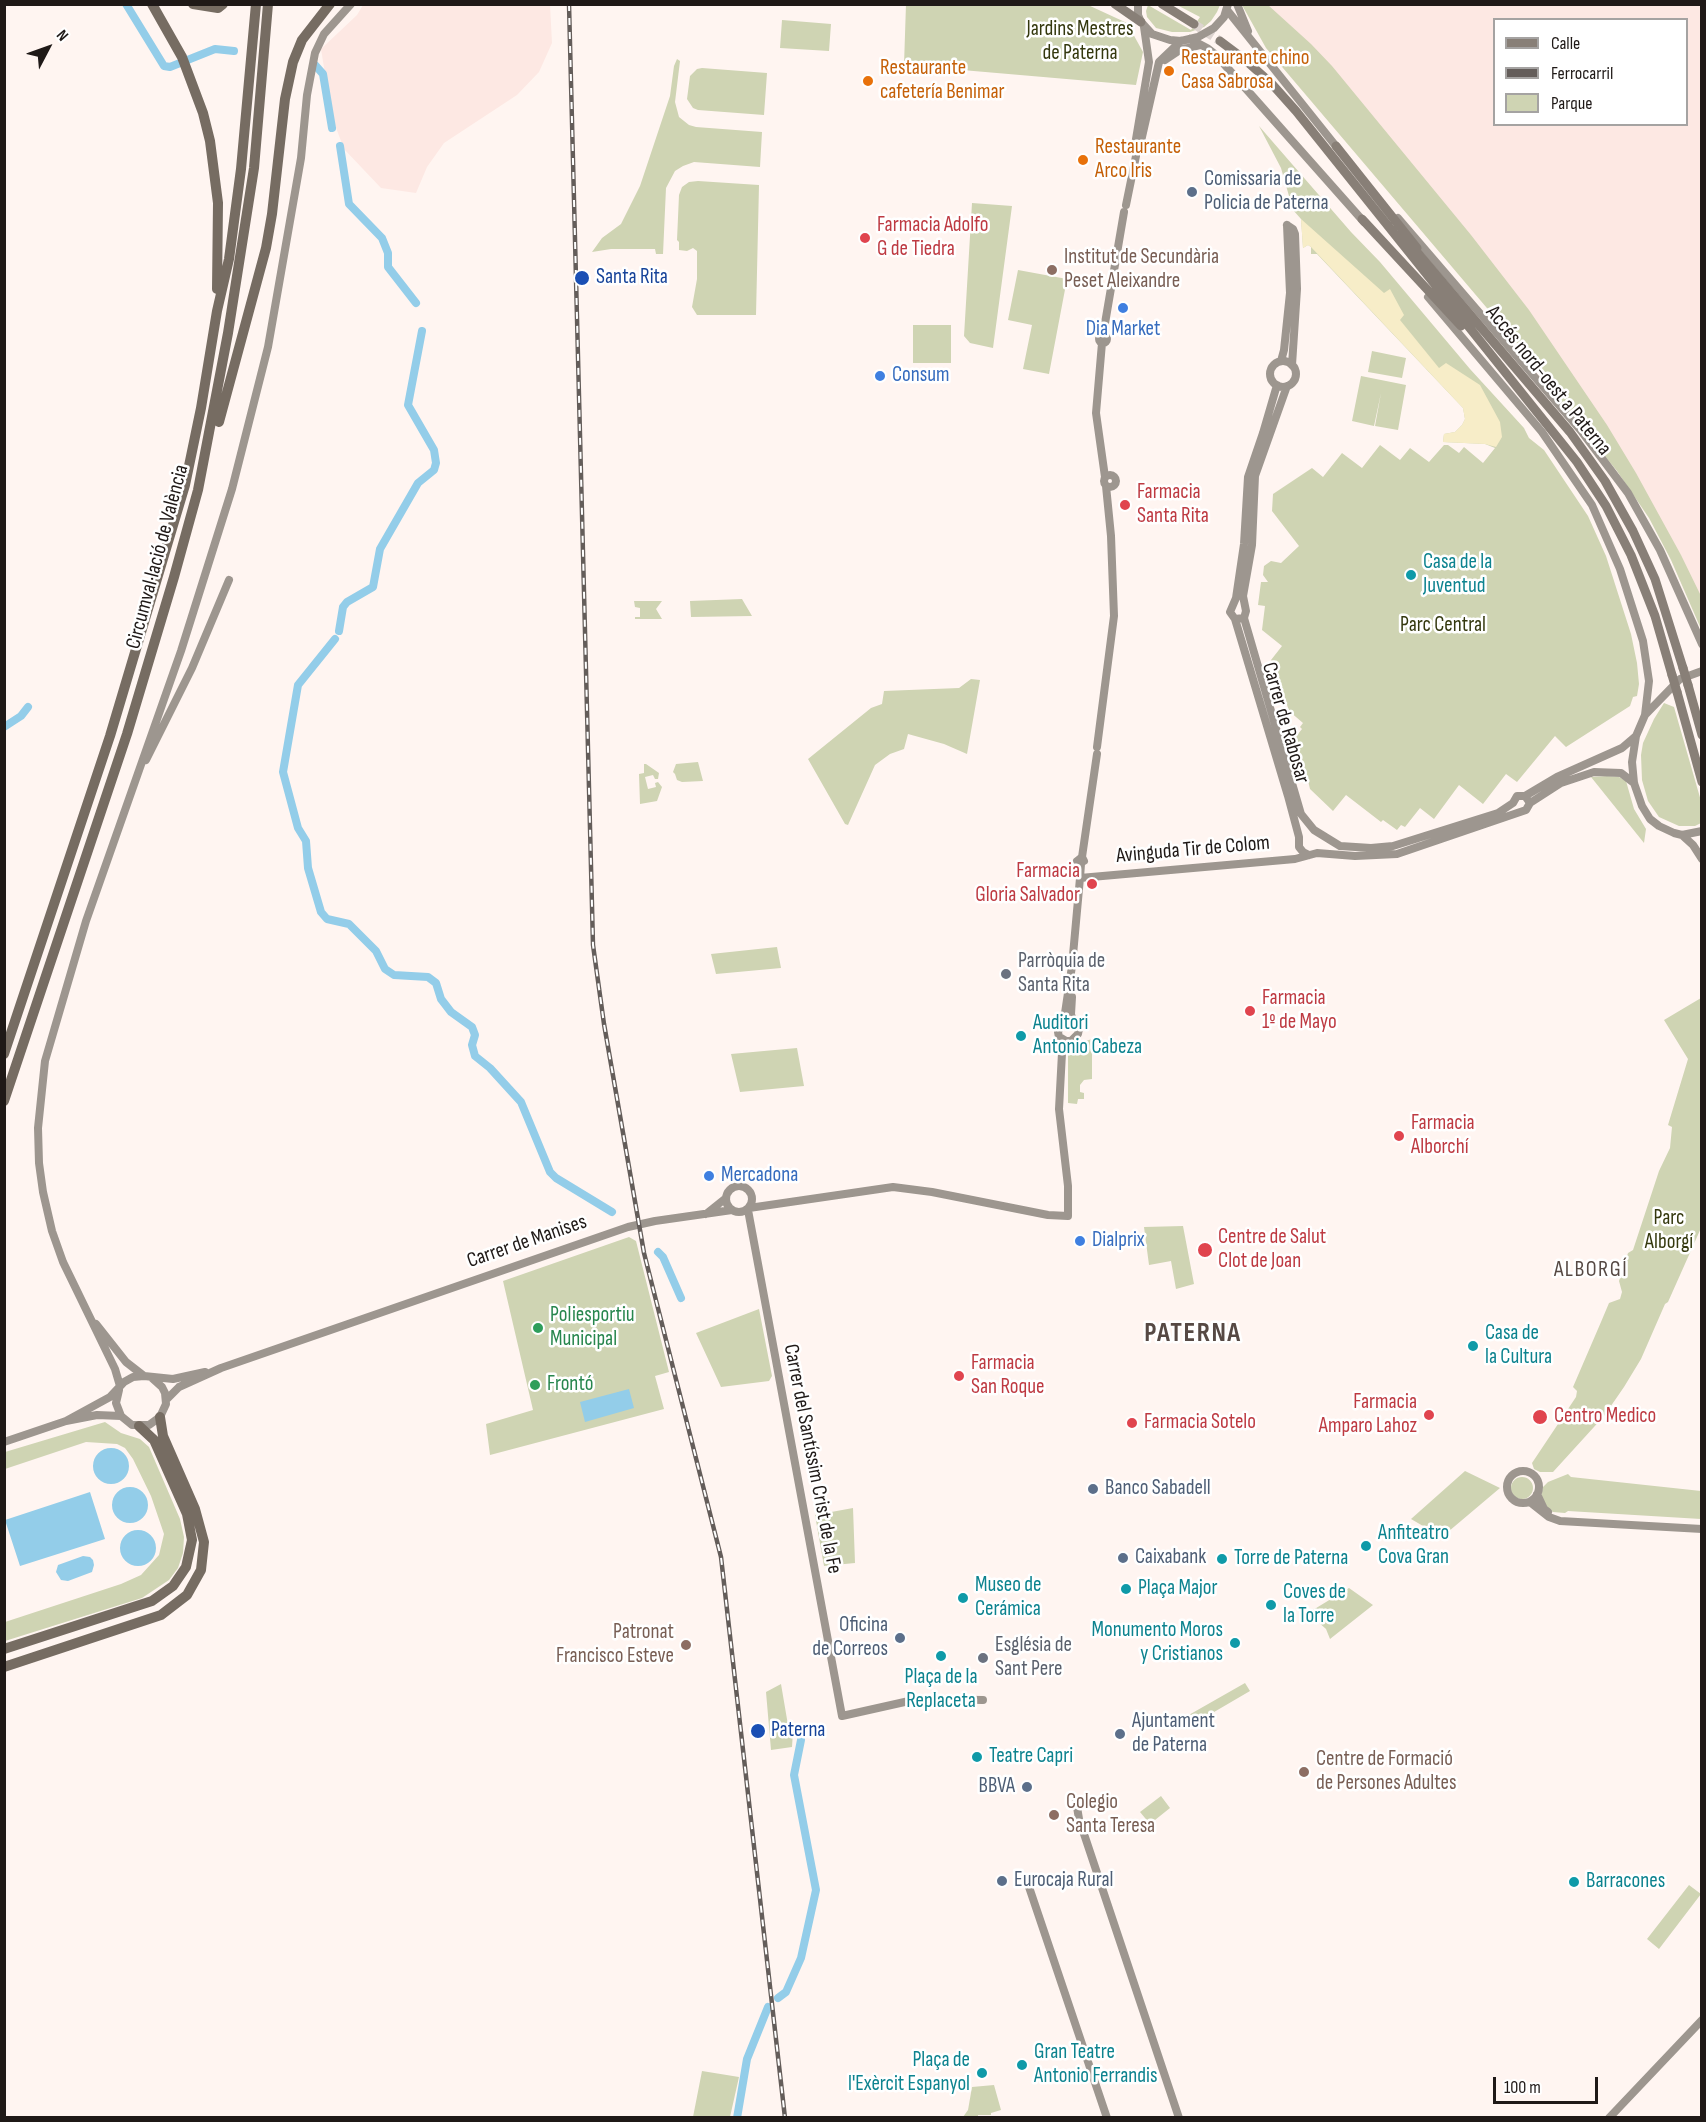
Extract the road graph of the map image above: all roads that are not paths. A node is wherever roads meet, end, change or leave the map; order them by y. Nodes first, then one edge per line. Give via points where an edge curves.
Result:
1 (152, 4) edge
2 (193, 4) edge
3 (256, 4) edge
4 (268, 4) edge
5 (330, 4) edge
6 (351, 4) edge
7 (1115, 4) edge
8 (1138, 4) edge
9 (1162, 4) edge
10 (1237, 4) edge
11 (220, 6) edge
12 (1228, 7) edge
13 (1194, 24) tunnel mouth
14 (1142, 25) junction
15 (1249, 36) junction
16 (1185, 40) junction
17 (1220, 41) tunnel mouth
18 (1200, 45) junction
19 (1157, 67) junction
20 (1333, 149) junction
21 (1136, 153) junction
22 (1362, 219) junction
23 (217, 311) junction
24 (1281, 361) junction
25 (1292, 364) junction
26 (1277, 385) junction
27 (1287, 386) junction
28 (1542, 418) junction
29 (1251, 476) junction
30 (198, 490) junction
31 (229, 580) dead end
32 (1233, 605) junction
33 (1244, 606) junction
34 (1239, 618) junction
35 (1701, 644) edge
36 (1701, 671) edge
37 (1646, 715) junction
38 (1701, 735) edge
39 (1636, 736) junction
40 (138, 774) junction
41 (1701, 782) edge
42 (1634, 783) junction
43 (1528, 799) junction
44 (1513, 803) junction
45 (1519, 811) junction
46 (1701, 831) edge
47 (1318, 833) junction
48 (1682, 835) junction
49 (1299, 837) junction
50 (1313, 854) junction
51 (1701, 859) edge
52 (1080, 878) junction
53 (1072, 966) junction
54 (1073, 1021) junction
55 (1062, 1022) junction
56 (1060, 1038) junction
57 (1071, 1041) junction
58 (5, 1052) edge
59 (1062, 1053) junction
60 (4, 1101) edge
61 (726, 1198) junction
62 (753, 1198) junction
63 (770, 1205) junction
64 (748, 1209) junction
65 (732, 1210) junction
66 (705, 1215) junction
67 (86, 1311) junction
68 (221, 1368) junction
69 (148, 1377) junction
70 (119, 1388) junction
71 (166, 1400) junction
72 (121, 1416) junction
73 (160, 1417) junction
74 (66, 1421) junction
75 (139, 1426) junction
76 (4, 1442) edge
77 (1537, 1494) junction
78 (1530, 1502) junction
79 (1701, 1527) edge
80 (4, 1649) edge
81 (4, 1667) edge
82 (982, 1700) dead end
83 (1076, 1801) dead end
84 (1029, 1887) dead end
85 (1701, 2020) edge
86 (1107, 2118) edge
87 (1179, 2118) edge
88 (1609, 2118) edge

1 - 23 highway via 182,57 203,113 218,203
2 - 11 highway
3 - 23 highway, Circumval·lació de València via 242,169
4 - 30 highway, Circumval·lació de València via 254,168 215,412
5 - 30 highway via 302,40 292,62 266,248
6 - 40 street via 324,34 315,52 302,158 268,347 203,585
7 - 14 main road
8 - 14 street
9 - 13 main road
10 - 15 street
12 - 15 street
12 - 16 street via 1214,28
14 - 16 street via 1161,38
14 - 21 street via 1149,62
15 - 20 street
16 - 18 street
16 - 19 street via 1161,58
17 - 20 main road, Accés nord-oest a Paterna via 1270,83
18 - 19 street via 1180,50
18 - 22 street via 1216,55
19 - 21 street
20 - 28 main road, Accés nord-oest a Paterna
20 - 35 street via 1582,432 1628,493 1660,550
20 - 38 main road, Accés nord-oest a Paterna, bridge via 1570,432 1605,481 1655,579
21 - 52 street via 1102,339 1096,413 1108,479 1114,616
22 - 28 main road
22 - 37 street via 1542,432 1592,505 1620,568 1643,641 1649,681
23 - 58 highway, Circumval·lació de València via 185,485 110,736
24 - 25 street
24 - 25 street via 1290,293 1287,225 1295,234 1297,289
24 - 26 street via 1271,370
25 - 27 street via 1295,378
26 - 27 street
26 - 29 street
27 - 29 street
28 - 41 main road, Accés nord-oest a Paterna, bridge via 1592,484 1620,531 1646,591
29 - 32 street
29 - 33 street via 1252,545
30 - 60 highway, Circumval·lació de València via 127,734
31 - 40 street via 212,624
32 - 33 street
32 - 34 street via 1231,614
33 - 34 street via 1246,613
34 - 47 street, Carrer de Rabosar via 1301,814
34 - 49 street, Carrer de Rabosar
36 - 37 street via 1680,679
37 - 39 street
39 - 42 street
39 - 43 street via 1622,748 1557,777
40 - 67 street via 86,921 48,1045 41,1086 38,1128 43,1192 63,1262
42 - 43 street via 1621,773 1594,772
42 - 48 street via 1650,819
43 - 44 street via 1517,796
43 - 45 street via 1526,810
44 - 45 street
44 - 47 street via 1498,813 1393,846 1340,846
45 - 50 street, Avinguda Tir de Colom via 1397,854
46 - 48 street
47 - 49 street via 1307,830
47 - 50 street via 1323,847
48 - 51 street
49 - 50 street via 1303,852
50 - 52 street, Avinguda Tir de Colom via 1295,859
52 - 53 street
53 - 54 street
53 - 55 street
54 - 55 street
54 - 57 street via 1078,1034
55 - 56 street
56 - 57 street
56 - 59 street
57 - 59 street
59 - 63 street via 1059,1109 1068,1216 894,1187
61 - 62 street via 734,1186 742,1186
61 - 65 street
61 - 66 street
62 - 63 street
62 - 64 street
63 - 64 street
64 - 65 street via 739,1213
64 - 82 street, Carrer del Santíssim Crist de la Fe via 842,1716 918,1699
65 - 66 street, Carrer de Manises
66 - 68 street, Carrer de Manises via 638,1223
67 - 69 street via 126,1362
67 - 70 street via 115,1369
68 - 69 street via 173,1379
68 - 71 street via 179,1387
69 - 70 street via 133,1377
69 - 71 street via 162,1387
70 - 72 street via 116,1403
70 - 74 street
71 - 73 street
72 - 74 street via 97,1415
72 - 75 street
73 - 75 street via 149,1425
73 - 81 highway via 163,1436 195,1509 204,1542 201,1570 187,1595 161,1616
74 - 76 street
75 - 80 highway via 154,1440 188,1514 192,1540 186,1567 173,1586 152,1601
77 - 78 street
77 - 78 street via 1538,1482 1532,1474 1522,1471 1512,1475 1507,1484 1509,1496 1516,1502
77 - 79 street via 1544,1509 1561,1517
78 - 79 street via 1560,1521
83 - 87 street
84 - 86 street
85 - 88 street

